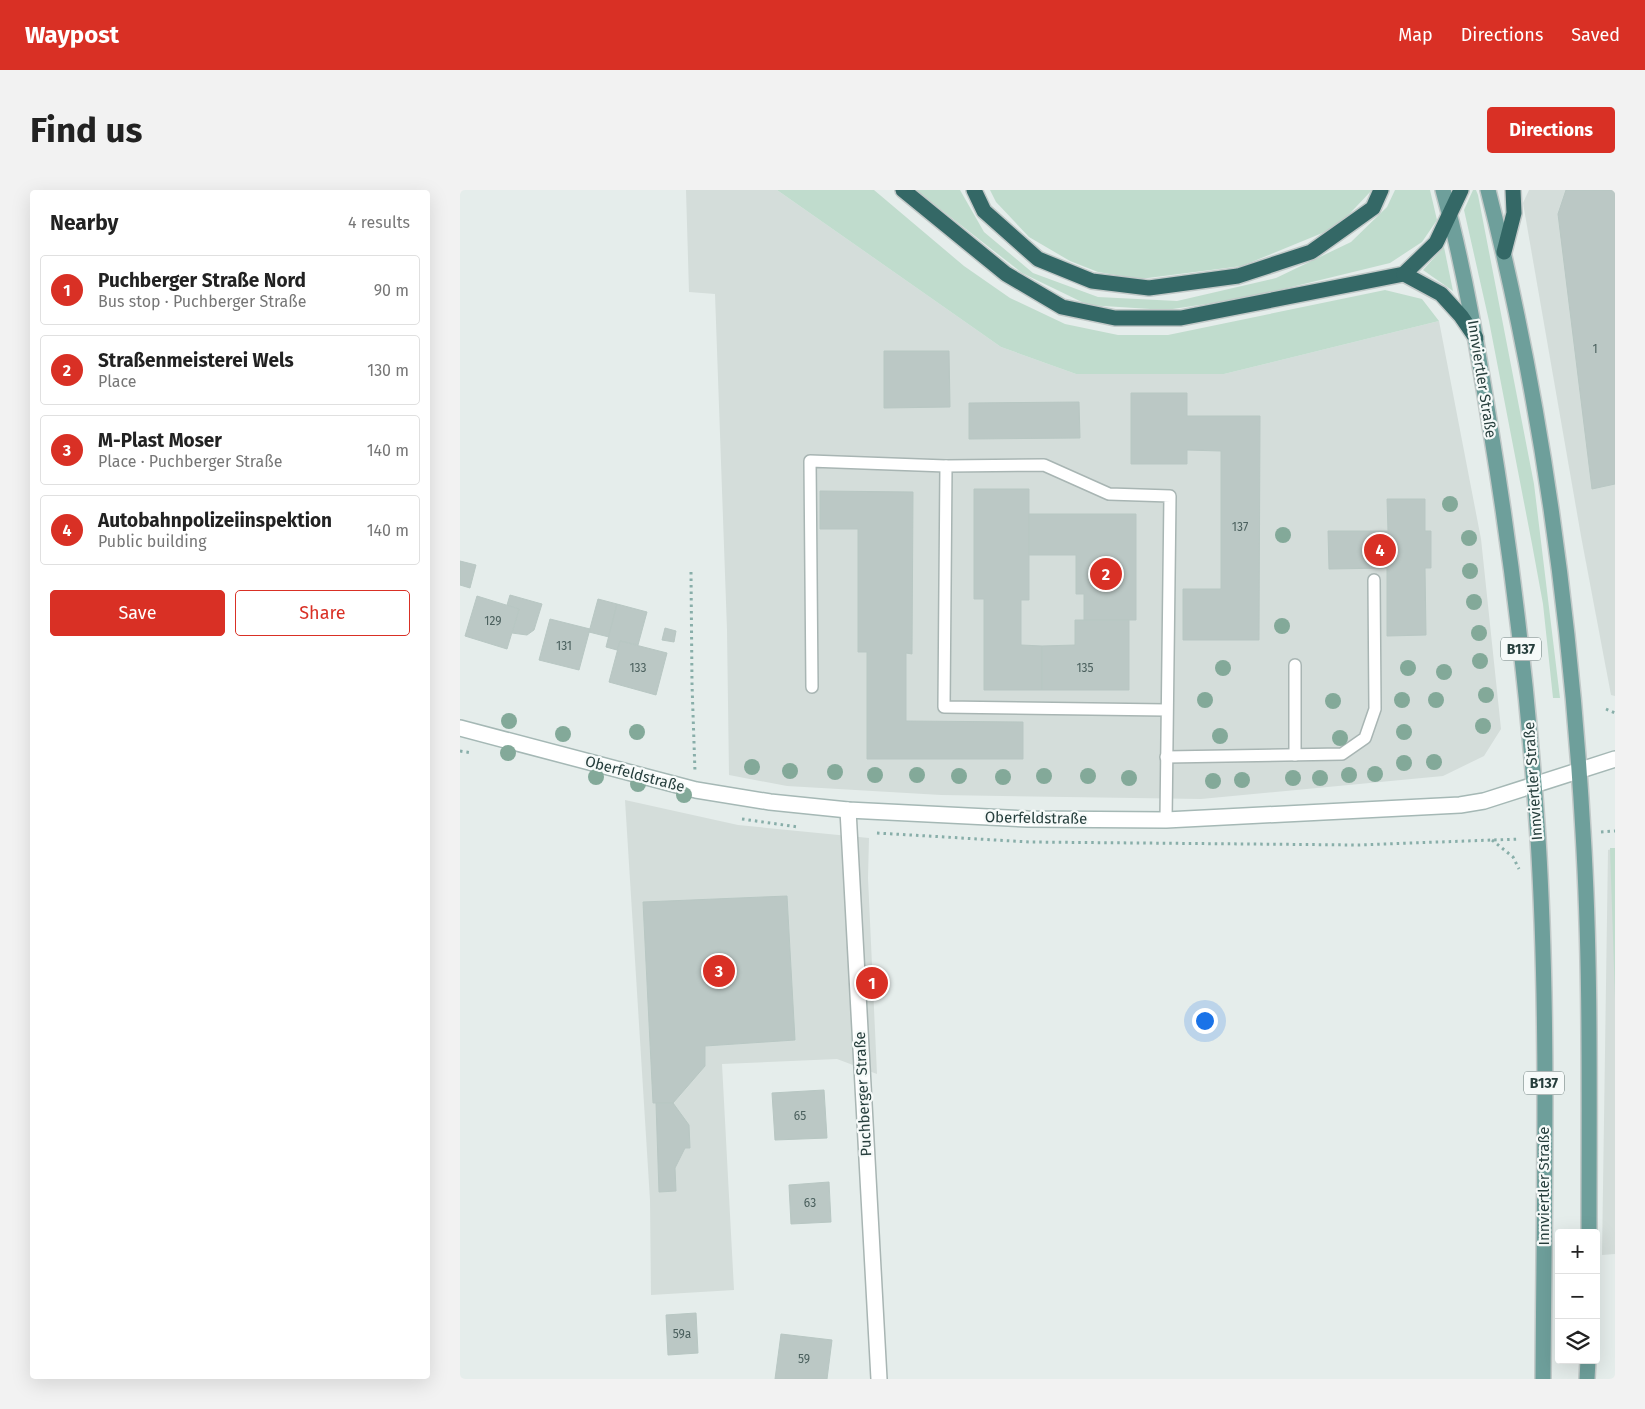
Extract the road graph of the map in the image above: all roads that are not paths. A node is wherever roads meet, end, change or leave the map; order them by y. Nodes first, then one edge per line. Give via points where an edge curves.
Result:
1 (903, 190) edge
2 (974, 190) edge
3 (1381, 190) edge
4 (1444, 190) edge
5 (1461, 190) edge
6 (1488, 190) edge
7 (1512, 190) edge
8 (1450, 215) junction
9 (1504, 252) junction
10 (1404, 274) junction
11 (1476, 338) junction
12 (946, 466) junction
13 (1374, 580) dead end
14 (1295, 665) dead end
15 (812, 687) dead end
16 (1166, 710) junction
17 (460, 728) edge
18 (1295, 755) junction
19 (1166, 758) junction
20 (1615, 759) edge
21 (1579, 772) junction
22 (1532, 786) junction
23 (848, 810) junction
24 (1166, 820) junction
25 (1589, 1229) edge
26 (1588, 1364) edge
27 (879, 1379) edge
28 (1543, 1379) edge
29 (1587, 1379) edge

1 - 10 highway via 1006,274 1062,307 1115,318 1181,318
2 - 3 highway via 984,211 1038,259 1092,281 1149,288 1238,276 1311,252 1373,208
4 - 8 main road, Innviertler Straße / B137
5 - 8 highway
6 - 9 main road
7 - 9 highway via 1514,213
8 - 10 highway via 1436,243
8 - 11 main road, Innviertler Straße / B137
9 - 21 main road via 1550,504
10 - 11 highway via 1441,294 1462,316
11 - 22 main road, Innviertler Straße / B137 via 1504,511 1529,718
12 - 15 lane via 810,460
12 - 16 lane via 1044,465 1109,494 1170,496
12 - 16 lane via 944,707
13 - 18 lane via 1375,709 1365,738 1342,754
14 - 18 lane
16 - 19 lane
17 - 23 main road, Oberfeldstraße via 696,790
18 - 19 lane
19 - 24 lane
20 - 21 main road, Oberfeldstraße
21 - 22 main road, Oberfeldstraße
21 - 25 main road via 1584,833
22 - 24 main road, Oberfeldstraße via 1460,805
22 - 28 main road, Innviertler Straße / B137 via 1538,837 1544,1043
23 - 24 main road, Oberfeldstraße via 1028,819
23 - 27 main road, Puchberger Straße
26 - 29 main road

